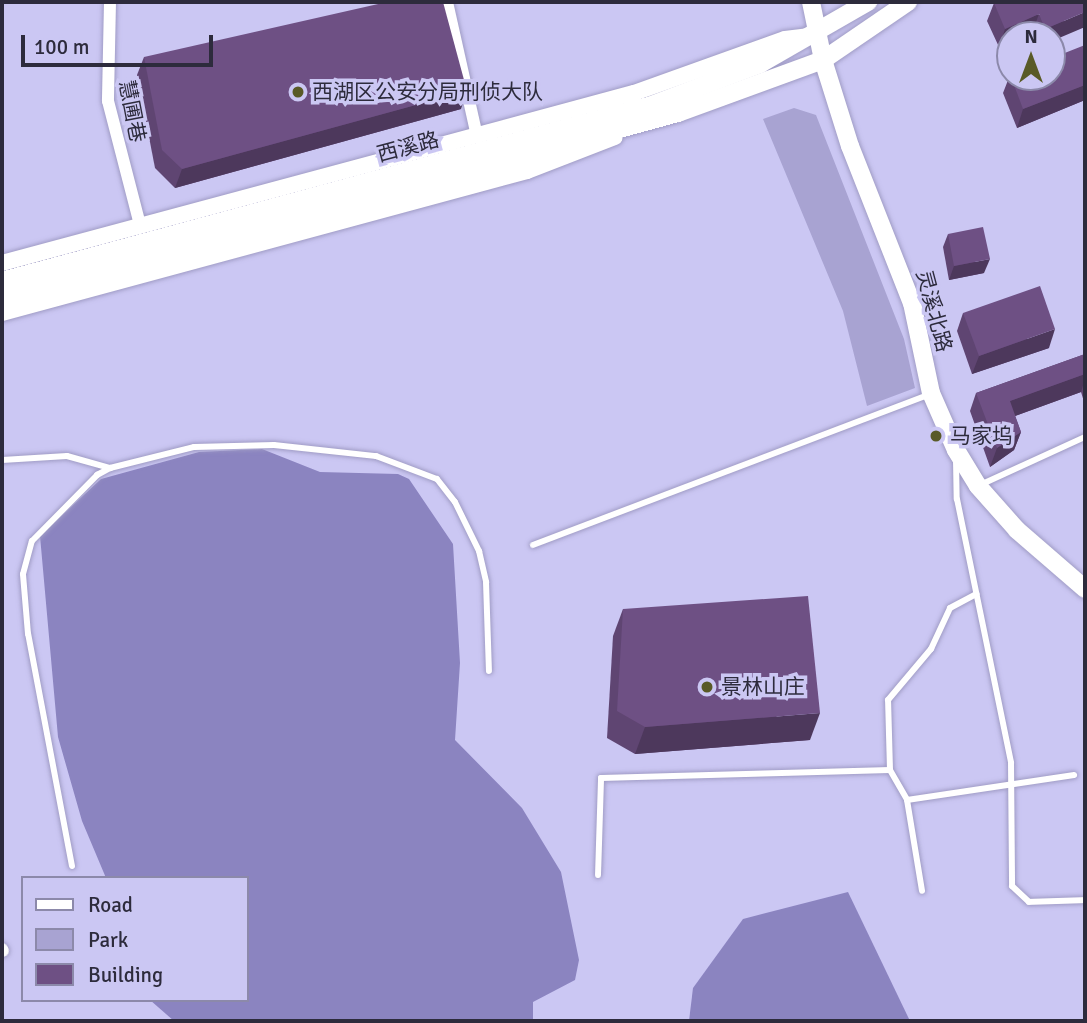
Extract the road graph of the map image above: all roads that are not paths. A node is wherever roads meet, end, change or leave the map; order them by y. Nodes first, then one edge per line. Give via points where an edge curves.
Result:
1 (110, 2) edge
2 (447, 2) edge
3 (811, 2) edge
4 (868, 2) edge
5 (908, 2) edge
6 (817, 34) junction
7 (823, 60) junction
8 (678, 113) junction
9 (477, 136) junction
10 (140, 225) junction
11 (2, 263) edge
12 (2, 281) edge
13 (2, 298) edge
14 (2, 313) edge
15 (931, 393) junction
16 (1085, 437) edge
17 (956, 450) junction
18 (2, 460) edge
19 (110, 468) junction
20 (978, 486) junction
21 (533, 545) dead end
22 (1085, 589) edge
23 (976, 594) junction
24 (489, 671) dead end
25 (890, 770) junction
26 (1074, 775) dead end
27 (1010, 786) junction
28 (907, 800) junction
29 (72, 866) dead end
30 (598, 876) dead end
31 (922, 891) dead end
32 (1085, 900) edge

1 - 10 street, 慧圃巷 via 108,101
2 - 9 street
3 - 6 main road, 灵溪北路
4 - 6 main road, 西溪路
5 - 7 main road, 西溪路
6 - 7 main road, 灵溪北路
6 - 9 street, 西溪路 via 785,39 695,75
6 - 12 main road, 西溪路 via 760,64 649,106
7 - 8 main road, 西溪路
7 - 15 main road, 灵溪北路 via 850,146 912,303
8 - 13 main road, 西溪路
8 - 14 street, 西溪路 via 527,170
9 - 10 street, 西溪路
10 - 11 street, 西溪路
15 - 17 main road, 灵溪北路
15 - 21 lane
16 - 20 lane
17 - 20 main road, 灵溪北路
17 - 23 lane via 957,499
18 - 19 lane via 67,456
19 - 24 lane via 194,447 274,445 376,456 437,479 456,502 479,551 486,582
19 - 29 lane via 97,475 32,541 23,574 28,634
20 - 22 main road, 灵溪北路 via 1017,530
23 - 25 lane via 950,608 931,649 888,700
23 - 27 lane via 1011,763
25 - 28 lane
25 - 30 lane via 601,778
26 - 27 lane
27 - 28 lane
27 - 32 lane via 1012,886 1029,902
28 - 31 lane

